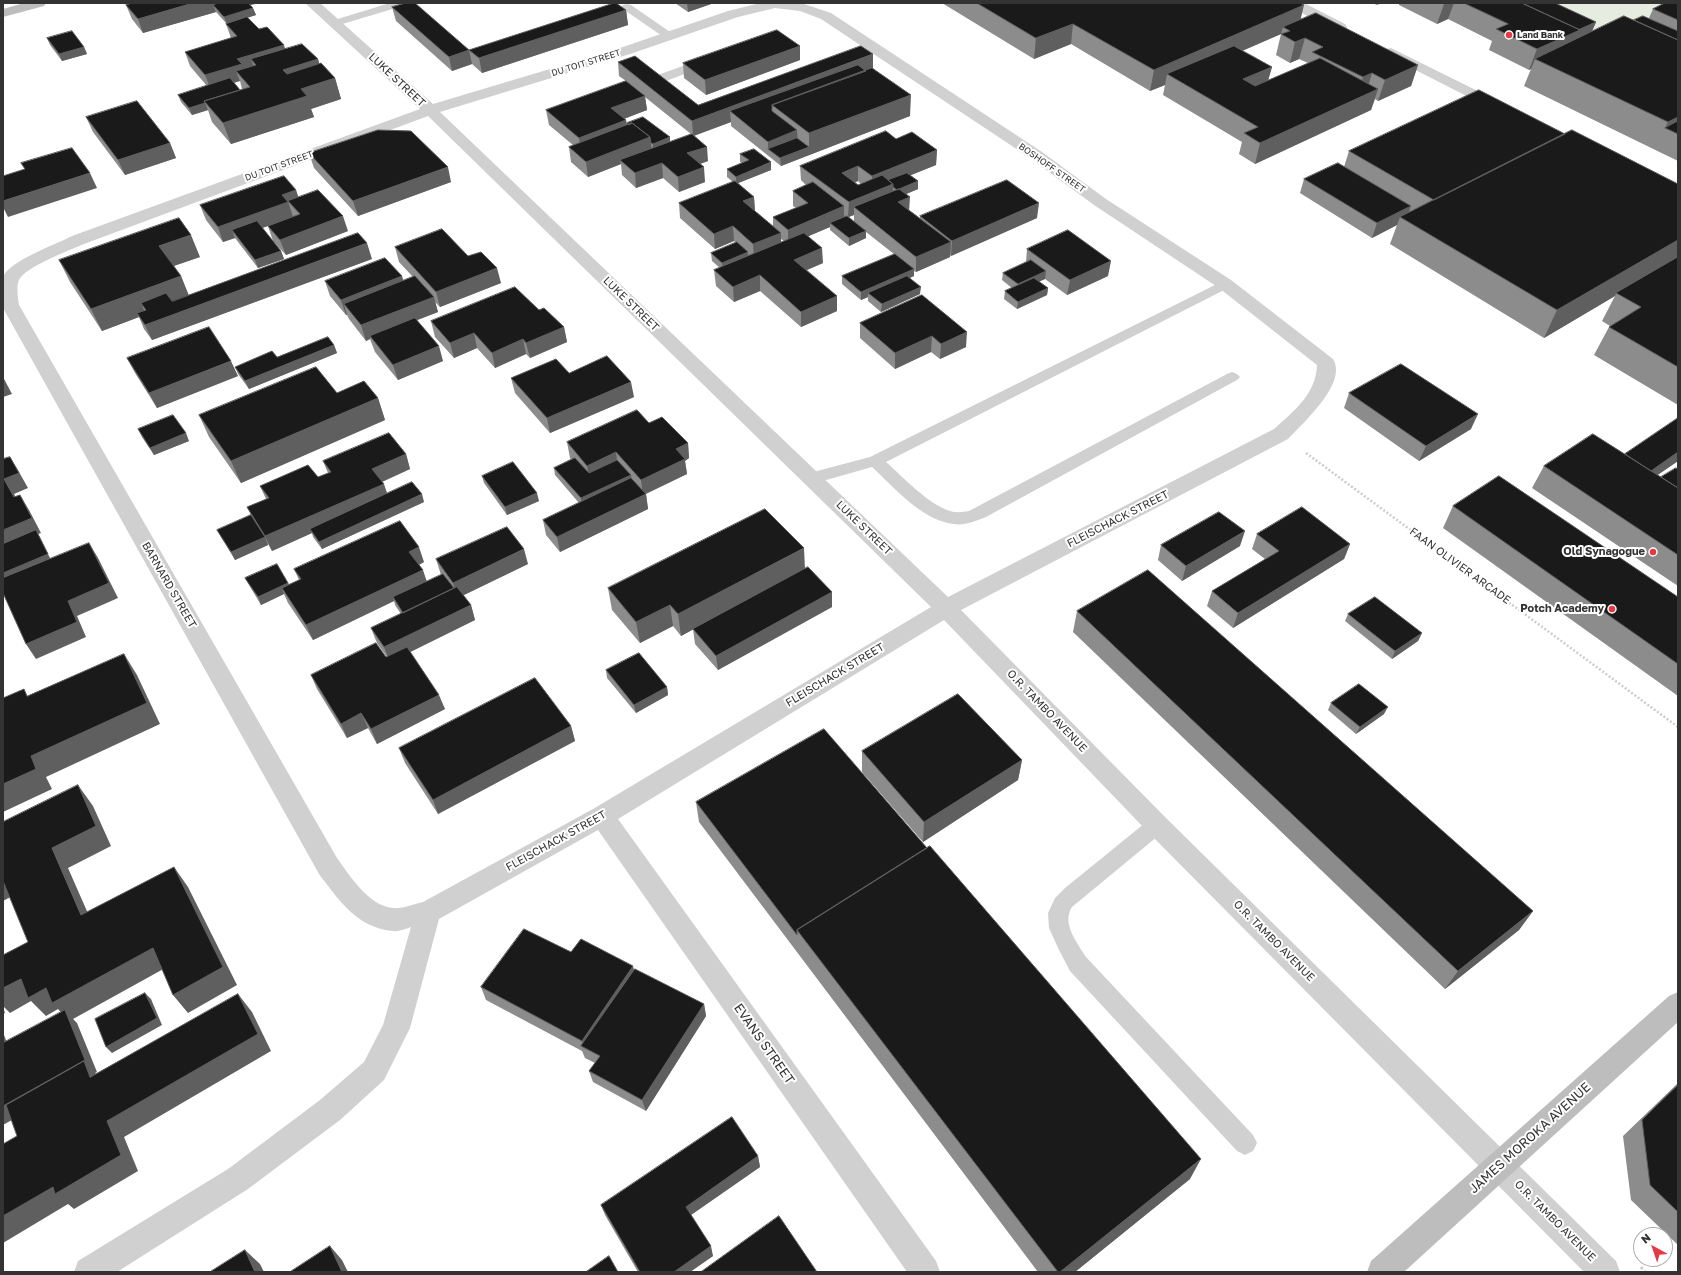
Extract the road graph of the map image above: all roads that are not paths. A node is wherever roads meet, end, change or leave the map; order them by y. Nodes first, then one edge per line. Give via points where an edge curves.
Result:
1 (312, 3) edge
2 (402, 3) edge
3 (1293, 3) edge
4 (34, 4) edge
5 (796, 4) edge
6 (764, 6) joint
7 (627, 7) dead end
8 (3, 13) edge
9 (334, 23) junction
10 (1350, 32) edge
11 (669, 36) junction
12 (1378, 46) edge
13 (719, 58) edge
14 (648, 69) edge
15 (659, 79) junction
16 (672, 88) edge
17 (430, 110) junction
18 (1512, 114) edge
19 (1225, 284) junction
20 (10, 305) joint
21 (1326, 363) joint
22 (1232, 377) dead end
23 (875, 461) junction
24 (812, 478) junction
25 (946, 608) junction
26 (602, 816) junction
27 (1157, 825) junction
28 (328, 866) joint
29 (428, 912) junction
30 (1678, 1005) edge
31 (1245, 1144) dead end
32 (1500, 1166) junction
33 (89, 1272) edge
34 (925, 1272) edge
35 (1382, 1272) edge
36 (1605, 1272) edge

1 - 9 street, LUKE STREET
2 - 9 lane
3 - 10 street
4 - 8 street
5 - 6 street, BOSHOFF STREET
5 - 19 street, BOSHOFF STREET via 812,9 845,28
6 - 11 street, DU TOIT STREET
7 - 11 lane
9 - 17 street, LUKE STREET
11 - 17 street, DU TOIT STREET via 631,55
12 - 18 street
13 - 15 lane
14 - 15 lane
15 - 16 lane
17 - 20 street, DU TOIT STREET via 78,240 42,256 12,277 9,286
17 - 24 street, LUKE STREET
19 - 21 street, BOSHOFF STREET
19 - 23 lane
20 - 28 street, BARNARD STREET
21 - 25 street, FLEISCHACK STREET via 1326,372 1317,397 1281,434
22 - 23 lane via 987,510 966,518 944,516 926,505
23 - 24 lane
24 - 25 street, LUKE STREET
25 - 26 street, FLEISCHACK STREET
25 - 27 street, O.R. TAMBO AVENUE
26 - 29 street, FLEISCHACK STREET
26 - 34 street, EVANS STREET
27 - 31 lane via 1062,905 1058,916 1062,934 1078,964
27 - 32 street, O.R. TAMBO AVENUE
28 - 29 street, FLEISCHACK STREET via 353,899 376,916 394,920
29 - 33 street via 396,1028 374,1071 330,1110 238,1179
30 - 32 street, JAMES MOROKA AVENUE
32 - 35 street, JAMES MOROKA AVENUE
32 - 36 street, O.R. TAMBO AVENUE

